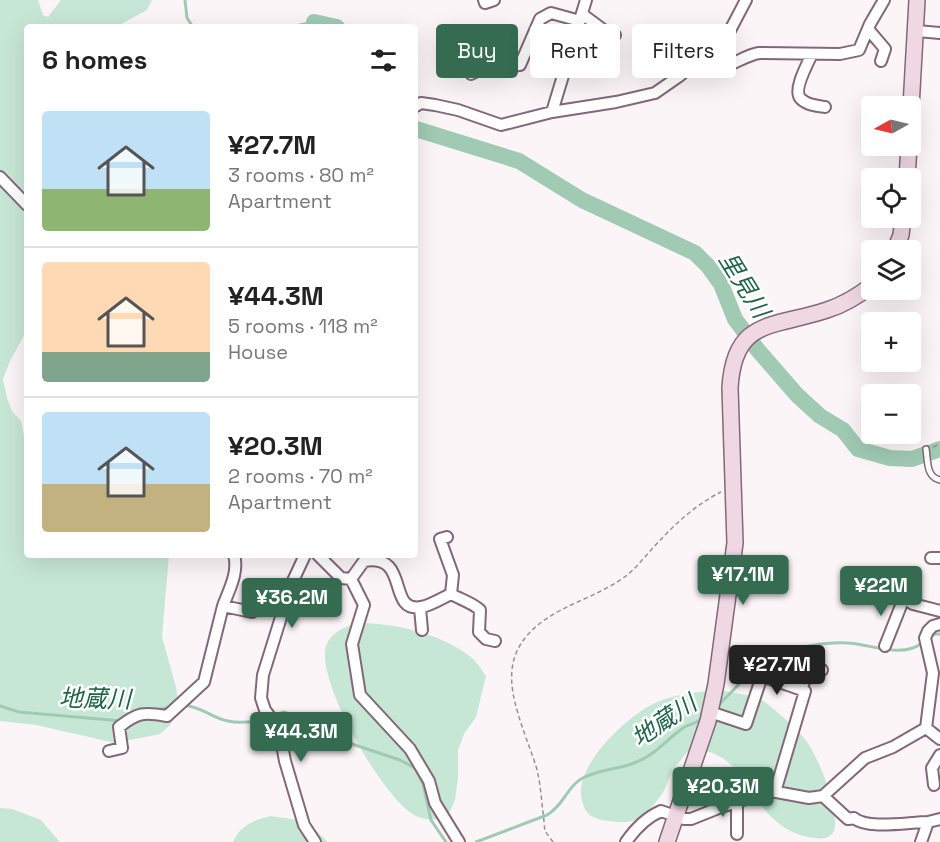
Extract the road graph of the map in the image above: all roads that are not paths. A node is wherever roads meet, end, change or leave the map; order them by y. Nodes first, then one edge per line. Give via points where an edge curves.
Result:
1 (484, 0) edge
2 (494, 0) edge
3 (586, 0) edge
4 (746, 0) edge
5 (884, 0) edge
6 (917, 0) edge
7 (581, 18) junction
8 (538, 24) edge
9 (579, 24) edge
10 (592, 24) edge
11 (733, 24) edge
12 (868, 30) junction
13 (917, 31) junction
14 (940, 33) edge
15 (530, 42) edge
16 (812, 54) junction
17 (881, 61) dead end
18 (736, 62) edge
19 (518, 65) edge
20 (563, 78) edge
21 (675, 78) edge
22 (912, 96) edge
23 (418, 105) edge
24 (825, 107) dead end
25 (552, 112) junction
26 (0, 177) edge
27 (24, 202) edge
28 (861, 293) edge
29 (926, 449) dead end
30 (940, 480) edge
31 (447, 537) dead end
32 (235, 558) edge
33 (304, 558) edge
34 (321, 558) edge
35 (351, 579) junction
36 (888, 588) dead end
37 (290, 590) junction
38 (451, 594) junction
39 (904, 598) junction
40 (223, 606) junction
41 (420, 608) junction
42 (940, 612) edge
43 (940, 624) edge
44 (422, 630) dead end
45 (495, 641) dead end
46 (885, 646) dead end
47 (935, 656) edge
48 (822, 670) dead end
49 (801, 690) junction
50 (710, 712) junction
51 (926, 728) junction
52 (940, 739) edge
53 (109, 751) dead end
54 (940, 755) edge
55 (934, 785) dead end
56 (776, 792) junction
57 (823, 796) junction
58 (737, 802) junction
59 (675, 815) junction
60 (940, 819) edge
61 (928, 822) junction
62 (737, 834) dead end
63 (315, 842) edge
64 (459, 842) edge
65 (626, 842) edge
66 (667, 842) edge
67 (921, 842) edge

1 - 2 street
3 - 7 street
4 - 11 street
5 - 12 street
6 - 13 street
7 - 8 street via 551,13
7 - 9 street
7 - 10 street
12 - 16 street via 859,50
12 - 17 street via 885,49
13 - 14 street
13 - 22 street
15 - 19 street
16 - 18 street via 759,53
16 - 24 street via 800,80 799,96 812,105
20 - 25 street
21 - 25 street via 655,93
23 - 25 street via 458,110 501,125
26 - 27 street
28 - 50 street via 829,310 759,329 746,338 731,366 735,543
29 - 30 lane via 930,474
31 - 38 street via 440,539 453,575
32 - 40 street via 237,565
33 - 37 street
34 - 35 street via 341,578
35 - 41 street via 364,561 384,562 393,570 400,598
35 - 64 street via 363,605 352,644 360,695 410,749 429,781 435,803
36 - 39 street
37 - 40 street via 252,612
37 - 63 street via 263,675 261,698 279,729 304,825
38 - 41 street
38 - 45 street via 480,609 479,632
39 - 42 street
39 - 46 street
40 - 53 street via 204,682 167,716 145,712 131,717 119,727 123,748
41 - 44 street
43 - 47 street via 933,626 925,638
47 - 51 street
48 - 49 street via 810,666
49 - 50 street via 762,676 746,724
49 - 56 street via 805,691 803,713
50 - 59 street
51 - 52 street
51 - 57 street via 865,758
54 - 55 street via 932,768
56 - 57 street via 809,798
56 - 58 street
57 - 61 street via 848,819 860,823
58 - 59 street via 691,819
58 - 62 street
59 - 65 street via 661,811 651,815
59 - 66 street
60 - 61 street
61 - 67 street

